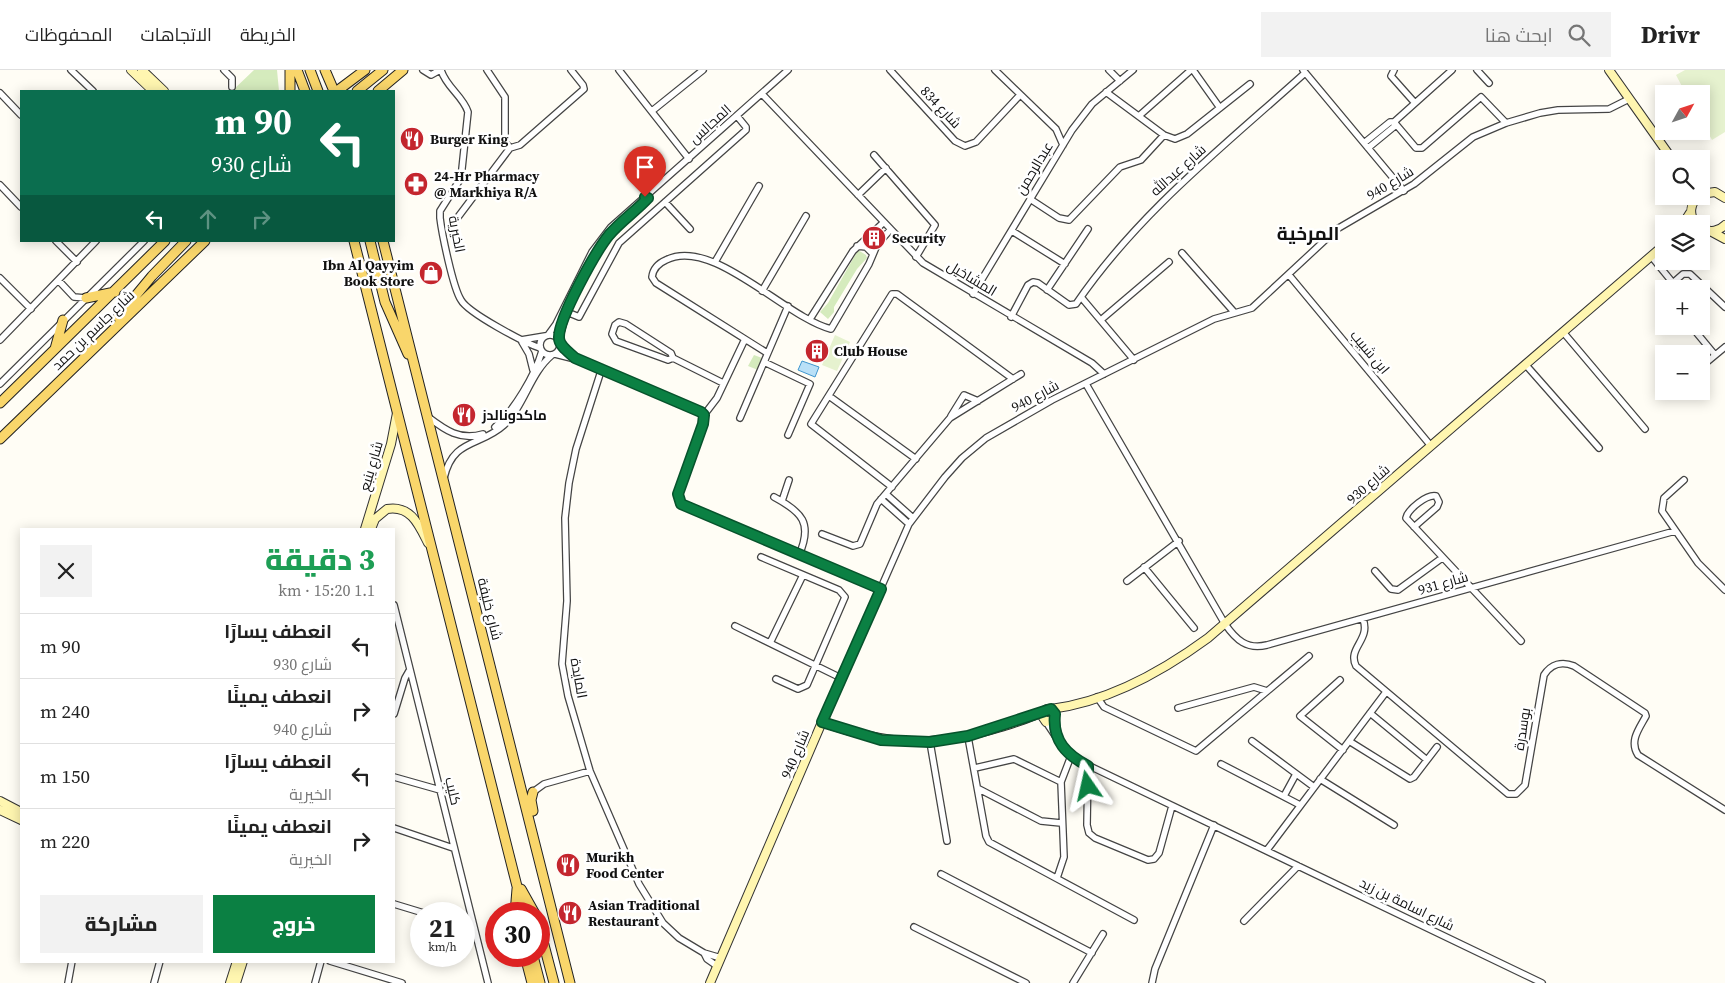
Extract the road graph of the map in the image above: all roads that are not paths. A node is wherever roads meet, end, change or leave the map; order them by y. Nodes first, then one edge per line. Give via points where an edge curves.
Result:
1 (71, 70) edge
2 (131, 70) edge
3 (142, 70) edge
4 (224, 70) edge
5 (290, 70) edge
6 (297, 70) edge
7 (310, 70) edge
8 (325, 70) edge
9 (364, 70) edge
10 (383, 70) edge
11 (403, 70) edge
12 (423, 70) edge
13 (441, 70) edge
14 (487, 70) edge
15 (571, 70) edge
16 (619, 70) edge
17 (703, 70) edge
18 (788, 70) edge
19 (890, 70) edge
20 (994, 70) edge
21 (1109, 70) edge
22 (1133, 70) edge
23 (1192, 70) edge
24 (1394, 70) edge
25 (1452, 70) edge
26 (1477, 70) edge
27 (1608, 70) edge
28 (1304, 72) edge
29 (434, 75) junction
30 (1120, 81) junction
31 (447, 83) junction
32 (1489, 83) dead end
33 (1250, 84) dead end
34 (232, 87) dead end
35 (92, 90) edge
36 (152, 90) edge
37 (163, 90) edge
38 (290, 90) edge
39 (305, 90) edge
40 (318, 90) edge
41 (335, 90) edge
42 (336, 90) edge
43 (358, 90) edge
44 (381, 90) edge
45 (1106, 92) junction
46 (0, 93) edge
47 (762, 94) junction
48 (1020, 96) junction
49 (1629, 99) junction
50 (1415, 103) junction
51 (1220, 108) junction
52 (652, 111) junction
53 (20, 114) edge
54 (1140, 115) junction
55 (737, 116) junction
56 (1395, 123) junction
57 (1506, 123) junction
58 (1052, 124) junction
59 (1072, 130) junction
60 (1164, 134) junction
61 (1063, 145) junction
62 (1366, 146) junction
63 (510, 148) junction
64 (1666, 150) edge
65 (874, 155) dead end
66 (690, 159) junction
67 (886, 168) junction
68 (0, 185) edge
69 (759, 186) dead end
70 (1404, 191) junction
71 (1710, 192) edge
72 (1725, 192) edge
73 (1710, 193) edge
74 (648, 196) junction
75 (858, 196) junction
76 (1725, 198) edge
77 (1030, 199) junction
78 (666, 202) junction
79 (20, 205) edge
80 (1692, 205) edge
81 (1690, 213) edge
82 (806, 216) dead end
83 (455, 221) dead end
84 (883, 222) junction
85 (1725, 225) edge
86 (690, 229) dead end
87 (1088, 229) dead end
88 (890, 230) junction
89 (1012, 231) junction
90 (1712, 232) joint
91 (1725, 239) edge
92 (57, 242) edge
93 (95, 242) edge
94 (143, 242) edge
95 (165, 242) edge
96 (185, 242) edge
97 (204, 242) edge
98 (354, 242) edge
99 (370, 242) edge
100 (383, 242) edge
101 (857, 246) junction
102 (1182, 253) dead end
103 (1655, 253) edge
104 (873, 254) junction
105 (916, 256) junction
106 (1651, 256) junction
107 (77, 262) junction
108 (714, 262) junction
109 (1169, 262) dead end
110 (1065, 264) junction
111 (1289, 275) junction
112 (0, 278) edge
113 (1670, 280) edge
114 (1676, 280) edge
115 (1696, 280) edge
116 (58, 281) junction
117 (1047, 290) junction
118 (762, 291) junction
119 (115, 292) junction
120 (70, 293) junction
121 (1710, 293) edge
122 (973, 294) junction
123 (1081, 297) junction
124 (86, 298) junction
125 (788, 306) junction
126 (1725, 307) edge
127 (31, 309) junction
128 (70, 312) junction
129 (567, 312) junction
130 (1234, 312) junction
131 (1011, 317) junction
132 (810, 319) junction
133 (1102, 319) junction
134 (63, 320) junction
135 (1563, 332) junction
136 (546, 335) junction
137 (1698, 335) edge
138 (745, 339) junction
139 (0, 340) edge
140 (521, 340) junction
141 (560, 341) junction
142 (1725, 347) edge
143 (55, 349) junction
144 (541, 350) junction
145 (767, 353) junction
146 (554, 355) junction
147 (1715, 355) junction
148 (84, 358) junction
149 (575, 358) junction
150 (672, 358) junction
151 (1710, 359) edge
152 (1134, 360) junction
153 (764, 362) junction
154 (414, 364) junction
155 (1525, 364) junction
156 (534, 371) junction
157 (601, 371) junction
158 (1022, 374) dead end
159 (1104, 374) junction
160 (1014, 379) junction
161 (723, 383) junction
162 (0, 384) edge
163 (1086, 384) junction
164 (829, 396) junction
165 (978, 401) junction
166 (0, 402) edge
167 (398, 408) junction
168 (427, 415) junction
169 (704, 415) junction
170 (740, 418) dead end
171 (950, 418) junction
172 (1645, 430) dead end
173 (788, 435) dead end
174 (0, 439) edge
175 (1431, 446) junction
176 (1599, 448) dead end
177 (916, 459) junction
178 (789, 480) dead end
179 (1684, 480) dead end
180 (444, 483) junction
181 (892, 487) junction
182 (886, 494) junction
183 (774, 496) dead end
184 (881, 500) junction
185 (782, 501) junction
186 (913, 518) junction
187 (909, 524) junction
188 (1414, 527) junction
189 (365, 528) edge
190 (371, 528) edge
191 (1675, 531) junction
192 (822, 534) dead end
193 (1179, 541) junction
194 (433, 554) junction
195 (799, 555) junction
196 (762, 557) dead end
197 (1442, 558) junction
198 (1144, 567) junction
199 (1375, 571) dead end
200 (803, 574) junction
201 (1127, 581) dead end
202 (1471, 588) junction
203 (881, 589) junction
204 (1725, 590) edge
205 (395, 609) edge
206 (1363, 620) junction
207 (1225, 624) junction
208 (736, 626) dead end
209 (1194, 628) dead end
210 (1521, 641) dead end
211 (770, 643) junction
212 (1309, 656) dead end
213 (815, 666) junction
214 (409, 671) junction
215 (841, 678) junction
216 (776, 680) dead end
217 (1340, 680) dead end
218 (1267, 691) junction
219 (1386, 692) junction
220 (1096, 697) junction
221 (1066, 708) junction
222 (1178, 708) dead end
223 (395, 711) edge
224 (1370, 713) junction
225 (1046, 715) junction
226 (1055, 718) junction
227 (822, 722) junction
228 (1056, 735) junction
229 (968, 736) junction
230 (1252, 741) dead end
231 (1349, 741) junction
232 (930, 742) junction
233 (1437, 747) dead end
234 (1342, 750) junction
235 (1071, 756) junction
236 (1427, 760) junction
237 (1221, 764) dead end
238 (1088, 766) junction
239 (975, 768) junction
240 (590, 771) junction
241 (1296, 774) junction
242 (395, 777) edge
243 (1320, 778) junction
244 (1061, 782) junction
245 (1314, 787) junction
246 (979, 789) junction
247 (440, 790) junction
248 (533, 792) joint
249 (1284, 796) junction
250 (0, 801) edge
251 (1300, 805) junction
252 (1172, 806) junction
253 (0, 810) edge
254 (1725, 810) edge
255 (20, 811) edge
256 (20, 820) edge
257 (1062, 823) junction
258 (1214, 825) junction
259 (1394, 825) dead end
260 (395, 828) edge
261 (947, 841) dead end
262 (454, 848) junction
263 (1267, 850) junction
264 (1298, 866) junction
265 (542, 868) junction
266 (941, 874) dead end
267 (1057, 878) junction
268 (518, 884) junction
269 (467, 902) edge
270 (516, 902) edge
271 (522, 902) edge
272 (528, 902) edge
273 (395, 904) edge
274 (410, 909) edge
275 (1134, 920) dead end
276 (1244, 922) dead end
277 (914, 927) dead end
278 (475, 934) edge
279 (1104, 934) dead end
280 (704, 953) junction
281 (1092, 953) junction
282 (721, 958) junction
283 (72, 963) edge
284 (159, 963) edge
285 (236, 963) edge
286 (242, 963) edge
287 (320, 963) edge
288 (337, 963) edge
289 (717, 966) junction
290 (528, 967) edge
291 (536, 967) edge
292 (550, 967) edge
293 (1538, 982) edge
294 (68, 983) edge
295 (154, 983) edge
296 (230, 983) edge
297 (236, 983) edge
298 (315, 983) edge
299 (402, 983) edge
300 (488, 983) edge
301 (532, 983) edge
302 (540, 983) edge
303 (554, 983) edge
304 (570, 983) edge
305 (710, 983) edge
306 (1026, 983) edge
307 (1073, 983) edge
308 (1152, 983) edge

1 - 35 street
2 - 36 street
3 - 37 street
4 - 34 street via 232,78
5 - 38 main road
6 - 39 main road
7 - 40 main road
8 - 41 main road
9 - 42 main road
10 - 43 main road
11 - 44 main road
12 - 29 street, الخيرية
13 - 29 street
13 - 31 street, الخيرية
14 - 63 street via 505,97 505,142
15 - 63 street via 584,89 520,145
16 - 52 street
17 - 52 street
18 - 47 street, المجالس
19 - 48 street, شارع 834 via 955,141 964,146 976,142
20 - 48 street
21 - 30 street
22 - 30 street, عبدالرحمن
23 - 51 street
23 - 54 street
24 - 50 street via 1391,76
25 - 50 street
26 - 32 street
27 - 49 street
28 - 62 street
28 - 123 street, شارع عبدالله via 1149,214
29 - 31 street, الخيرية
30 - 45 street, عبدالرحمن
31 - 140 street, الخيرية via 466,106 469,118 461,178 440,211 459,296 471,310
33 - 51 street
45 - 54 street
45 - 59 street, عبدالرحمن
46 - 53 street
47 - 55 street, المجالس
47 - 75 street, المشاخيل
48 - 58 street
49 - 57 street, شارع 940 via 1614,108 1548,111
49 - 64 street
50 - 56 street
51 - 60 street via 1182,137 1175,139
52 - 66 street
54 - 60 street
55 - 66 street, المجالس
55 - 78 street via 746,130
56 - 57 street via 1419,150 1481,97
56 - 62 street via 1390,122
57 - 70 street, شارع 940 via 1466,141
58 - 59 street
58 - 61 street
59 - 61 street, عبدالرحمن
60 - 77 street via 1142,160 1117,170 1069,220 1059,218
61 - 77 street, عبدالرحمن
62 - 70 street
63 - 83 street
65 - 67 street
66 - 74 street, المجالس
67 - 75 street
67 - 105 street via 935,225
68 - 79 street
69 - 108 street
70 - 111 street, شارع 940 via 1337,229
71 - 72 street
73 - 76 street
74 - 129 street, المجالس via 603,243
74 - 136 street, المجالس via 617,221 599,241 556,324
75 - 84 street, المشاخيل
77 - 89 street, عبدالرحمن
78 - 86 street
78 - 129 street via 615,248 579,317
80 - 81 street
82 - 118 street
84 - 88 street, المشاخيل
84 - 101 street
85 - 90 street
87 - 110 street
88 - 104 street
88 - 105 street, المشاخيل
89 - 110 street
89 - 122 street, عبدالرحمن
90 - 91 street
92 - 107 street
93 - 107 street
94 - 124 street, شارع جاسم بن حمد
95 - 119 main road, شارع جاسم بن حمد
96 - 148 main road via 152,276
97 - 148 main road, شارع جاسم بن حمد
98 - 167 main road
99 - 154 main road via 388,309
100 - 154 main road, شارع خليفة
101 - 104 street via 866,247
101 - 132 street
102 - 130 street
103 - 106 street, شارع 930
104 - 132 street via 832,327
105 - 122 street, المشاخيل
106 - 113 street
106 - 135 street, شارع 930
107 - 116 street
108 - 118 street
108 - 138 street via 698,256 681,256 661,263 652,276 656,283
109 - 133 street
110 - 117 street
111 - 130 street, شارع 940 via 1252,308
111 - 175 street, ابن شبيب
112 - 127 street
114 - 115 street via 1683,274 1690,274
116 - 120 street
116 - 127 street
117 - 123 street via 1071,306
117 - 131 street via 1038,283 1030,283
118 - 125 street
119 - 124 main road
119 - 143 main road, شارع جاسم بن حمد
120 - 124 street via 74,297
120 - 128 street
121 - 126 street
122 - 131 street, المشاخيل
123 - 133 street
124 - 128 street, شارع جاسم بن حمد
125 - 132 street
125 - 145 street
127 - 139 street
128 - 134 street, شارع جاسم بن حمد
129 - 141 street, المجالس
130 - 152 street, شارع 940
131 - 159 street, المشاخيل via 1092,363
133 - 152 street
134 - 143 main road
134 - 162 street, شارع جاسم بن حمد
135 - 155 street, شارع 930
135 - 172 street
136 - 140 street
136 - 141 street via 554,335
136 - 144 street via 540,341
137 - 147 street
138 - 145 street
138 - 161 street
140 - 144 street, الخيرية
140 - 156 street
141 - 146 street
141 - 149 street
142 - 147 street
143 - 166 main road, شارع جاسم بن حمد
144 - 146 street
144 - 156 street
145 - 153 street
146 - 149 street
146 - 180 street via 541,367 508,421 490,435 458,450 450,461
147 - 151 street
148 - 174 main road, شارع جاسم بن حمد
149 - 157 street
150 - 150 street via 668,360 613,339 615,325 619,322 626,324 671,353
150 - 161 street
152 - 159 street, شارع 940
153 - 170 street
153 - 173 street via 810,384
154 - 168 main road, شارع خليفة
155 - 175 street, شارع 930
155 - 176 street
156 - 168 street via 509,413 484,434 452,434
157 - 169 street via 698,409
157 - 240 street, المايدة via 576,449 568,483 565,518 567,601 562,664
158 - 160 street
159 - 163 street, شارع 940
160 - 164 street via 895,293
160 - 165 street
161 - 169 street
163 - 186 street, شارع 940 via 986,438 962,458
163 - 193 street, شارع 931
164 - 177 street
164 - 181 street via 812,427
165 - 171 street
165 - 171 street via 964,395
167 - 189 street, شارع ينبع via 391,444
167 - 194 main road
168 - 180 main road, شارع خليفة
169 - 195 street via 678,494 679,501 684,506
171 - 177 street
175 - 207 street, شارع 930
177 - 181 street
178 - 185 street
179 - 191 street via 1664,498 1661,505 1663,514
180 - 265 main road, شارع خليفة
181 - 182 street
182 - 184 street
182 - 186 street
183 - 185 street
184 - 187 street
184 - 192 street via 857,546
185 - 195 street via 801,514 806,534
186 - 187 street, شارع 940
187 - 203 street, شارع 940
188 - 188 street via 1406,518 1407,514 1428,496 1436,496 1437,507
188 - 197 street
190 - 194 street via 375,519 387,509 410,513
191 - 202 street, شارع 931
191 - 204 street via 1701,568
193 - 198 street
193 - 207 street, شارع 931
194 - 268 main road
195 - 203 street
196 - 200 street
197 - 199 street via 1398,590 1391,589
197 - 202 street
198 - 201 street
198 - 209 street
200 - 211 street
200 - 213 street via 842,591 845,597
202 - 206 street, شارع 931
202 - 210 street
203 - 215 street, شارع 940
205 - 214 street, كليب
206 - 207 street, شارع 931 via 1260,647 1242,643
206 - 219 street, بوسدرة via 1365,632 1354,655 1354,664
207 - 220 street, شارع 930 via 1158,670
208 - 211 street
211 - 213 street
212 - 218 street
213 - 215 street
213 - 216 street via 803,688
214 - 223 street
214 - 247 street, كليب
215 - 227 street, شارع 940
217 - 234 street via 1300,716
218 - 220 street via 1196,751 1104,707
218 - 222 street via 1254,687
219 - 224 street
219 - 254 street, بوسدرة via 1512,795 1521,792 1525,785 1544,676 1555,665 1570,665 1645,713 1634,739 1638,756
220 - 221 street, شارع 930
221 - 225 street, شارع 930
221 - 226 street, شارع 930
224 - 231 street
224 - 236 street
225 - 226 street via 1055,712
225 - 228 street, شارع اسامة بن زيد
225 - 229 street, شارع 930
226 - 228 street, شارع اسامة بن زيد
227 - 232 street, شارع 930 via 881,740
227 - 282 street, شارع 940
228 - 235 street, شارع اسامة بن زيد
229 - 232 street, شارع 930
229 - 239 street
230 - 241 street
231 - 234 street
231 - 236 street via 1410,779
232 - 261 street
233 - 236 street
234 - 243 street
235 - 238 street, شارع اسامة بن زيد
235 - 244 street
237 - 249 street
238 - 252 street, شارع اسامة بن زيد
238 - 252 street via 1087,825 1089,833 1096,838 1148,860 1154,859 1159,853
239 - 244 street via 1014,759
239 - 246 street
240 - 248 street via 544,784
240 - 280 street, المايدة via 617,837 651,906 671,931
241 - 245 street
241 - 249 street
242 - 247 street
243 - 245 street
243 - 259 street
244 - 257 street
245 - 251 street
246 - 257 street via 1042,822
246 - 267 street via 989,842
247 - 262 street, كليب
248 - 265 main road via 531,800
249 - 251 street
250 - 255 street
251 - 263 street
252 - 258 street, شارع اسامة بن زيد
253 - 256 street
257 - 267 street via 1064,857
258 - 263 street, شارع اسامة بن زيد
258 - 308 street
260 - 262 street
262 - 269 street, كليب
263 - 264 street, شارع اسامة بن زيد
264 - 276 street
264 - 293 street, شارع اسامة بن زيد
265 - 304 main road, شارع خليفة
266 - 281 street
267 - 275 street
268 - 270 main road
268 - 271 main road
268 - 272 main road
273 - 274 street
277 - 306 street
278 - 300 street, كليب
279 - 281 street
280 - 282 street, المايدة
280 - 289 street, المايدة
281 - 307 street
282 - 289 street, شارع 940
283 - 294 street
284 - 295 street
285 - 296 street
286 - 297 street
287 - 298 street
288 - 299 street
289 - 305 street, شارع 940
290 - 301 main road
291 - 302 main road
292 - 303 main road

